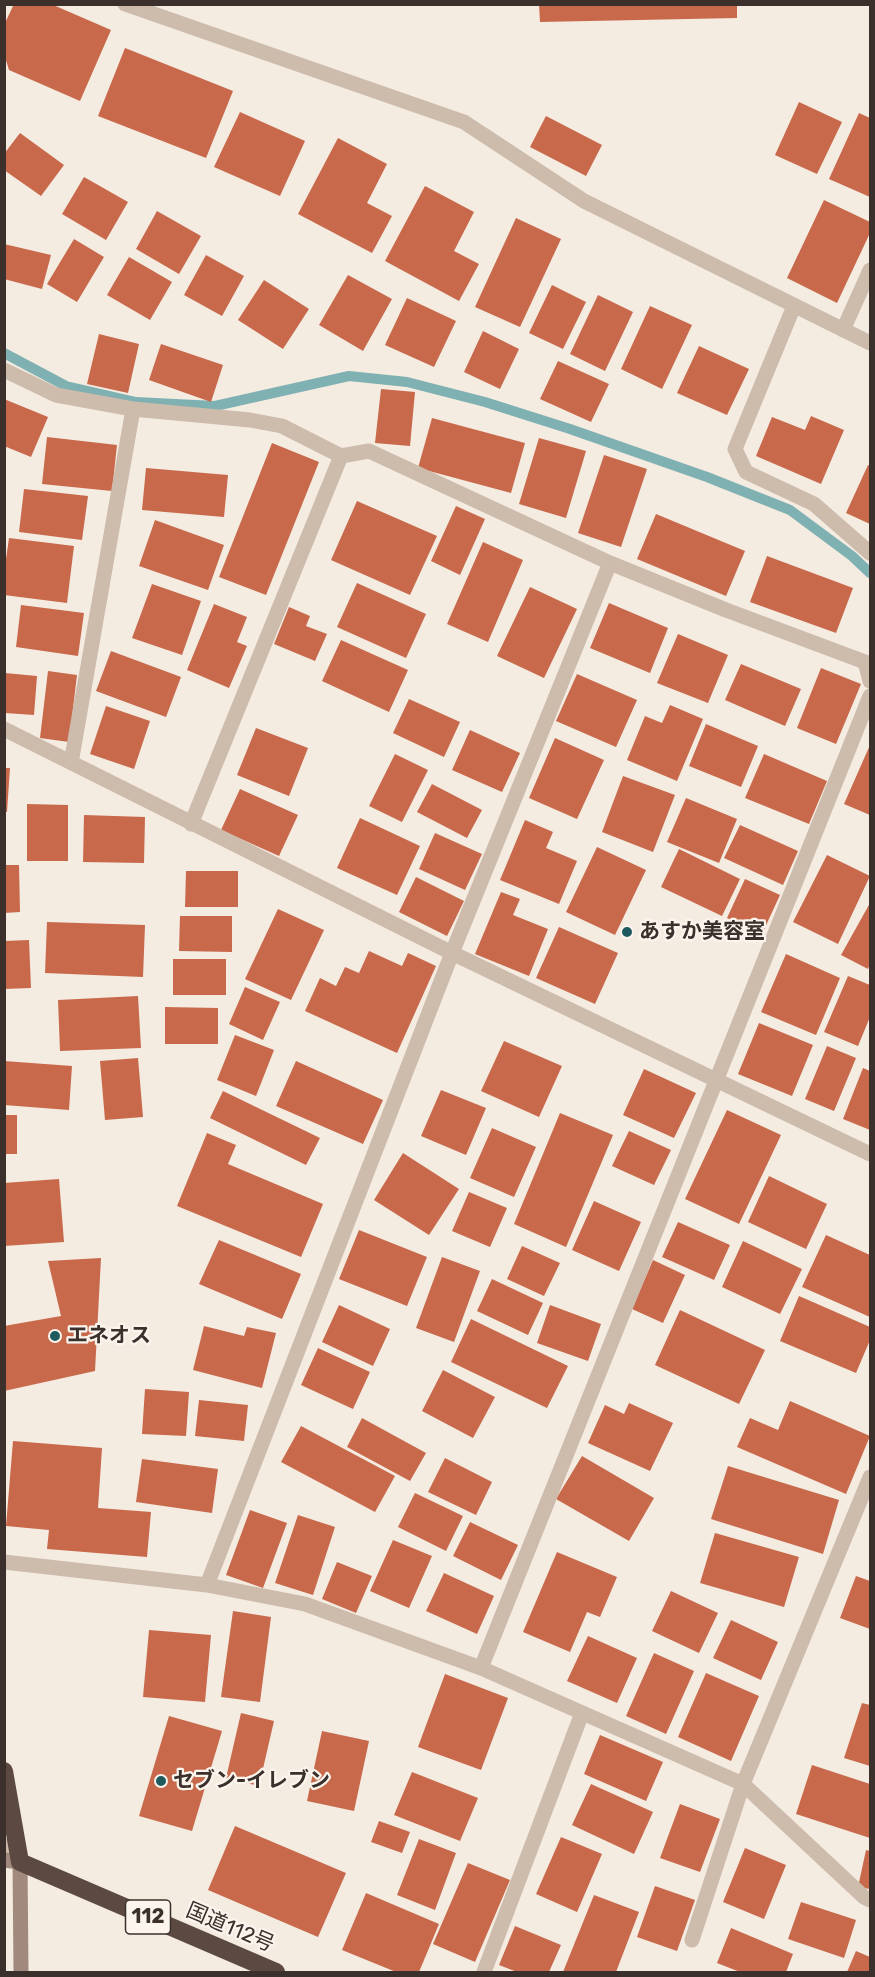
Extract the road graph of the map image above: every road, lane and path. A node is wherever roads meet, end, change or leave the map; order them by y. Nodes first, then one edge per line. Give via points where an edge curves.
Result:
1 (125, 4) edge
2 (870, 270) edge
3 (794, 306) junction
4 (843, 330) junction
5 (870, 343) edge
6 (4, 370) edge
7 (133, 409) junction
8 (341, 456) junction
9 (870, 553) edge
10 (610, 563) junction
11 (870, 681) edge
12 (870, 696) edge
13 (4, 729) edge
14 (71, 763) junction
15 (191, 824) junction
16 (452, 953) junction
17 (716, 1081) junction
18 (870, 1154) edge
19 (870, 1477) edge
20 (4, 1562) edge
21 (207, 1585) junction
22 (481, 1668) junction
23 (582, 1713) junction
24 (4, 1771) edge
25 (742, 1784) junction
26 (4, 1846) edge
27 (12, 1861) edge
28 (870, 1900) edge
29 (692, 1940) dead end
30 (21, 1972) edge
31 (276, 1972) edge
32 (484, 1972) edge

1 - 3 lane via 464,122 584,201
2 - 4 lane
3 - 4 lane
3 - 9 lane via 735,449 746,472 814,504
4 - 5 lane
6 - 7 lane via 56,395
7 - 8 lane via 282,426
7 - 14 lane
8 - 10 lane via 369,451
8 - 15 lane
10 - 11 lane via 865,662
10 - 16 lane
12 - 17 lane
13 - 14 lane
14 - 15 lane
15 - 16 lane
16 - 17 lane
16 - 21 lane
17 - 18 lane
17 - 22 lane
19 - 25 lane
20 - 21 lane
21 - 22 lane via 306,1604
22 - 23 lane
23 - 25 lane
23 - 32 lane
24 - 27 highway
25 - 28 lane
25 - 29 lane
26 - 27 lane
27 - 30 street
27 - 31 highway, 国道112号 / 112

